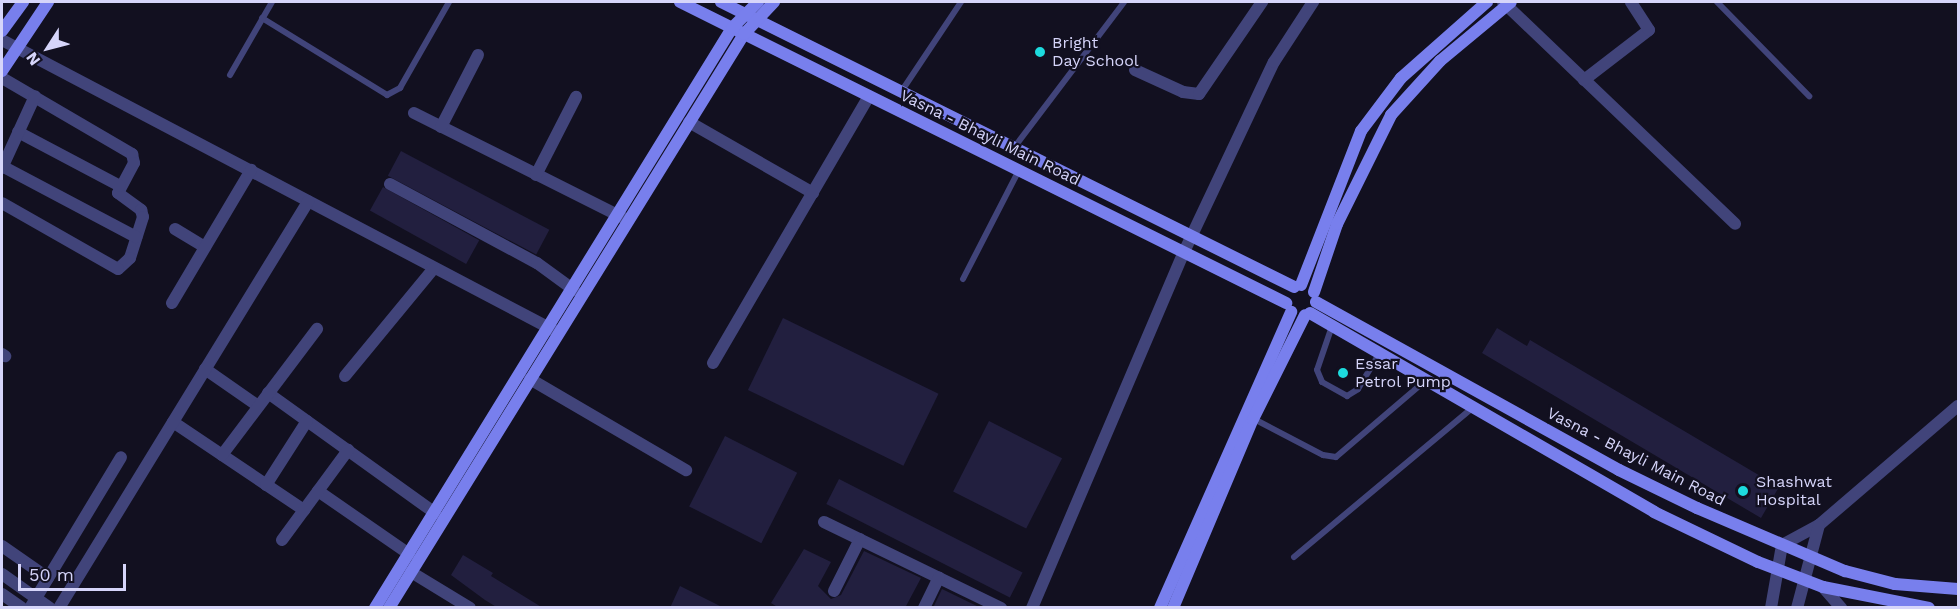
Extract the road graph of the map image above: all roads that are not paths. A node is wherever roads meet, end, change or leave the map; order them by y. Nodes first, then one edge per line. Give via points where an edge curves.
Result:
1 (22, 2) edge
2 (48, 2) edge
3 (272, 2) edge
4 (449, 2) edge
5 (680, 2) edge
6 (721, 2) edge
7 (758, 2) edge
8 (774, 2) edge
9 (961, 2) edge
10 (1124, 2) edge
11 (1262, 2) edge
12 (1488, 2) edge
13 (1631, 2) edge
14 (1718, 2) edge
15 (1507, 3) edge
16 (1307, 4) edge
17 (751, 17) junction
18 (262, 18) junction
19 (2, 31) edge
20 (738, 31) junction
21 (2, 40) edge
22 (17, 47) junction
23 (478, 55) dead end
24 (1135, 70) dead end
25 (2, 71) edge
26 (230, 75) dead end
27 (2, 78) edge
28 (1584, 80) junction
29 (901, 92) junction
30 (35, 96) junction
31 (869, 96) junction
32 (1809, 96) dead end
33 (576, 97) dead end
34 (414, 113) dead end
35 (689, 122) junction
36 (441, 127) junction
37 (18, 132) junction
38 (1013, 149) junction
39 (2, 167) edge
40 (251, 170) junction
41 (1019, 170) junction
42 (536, 175) junction
43 (390, 184) dead end
44 (120, 186) junction
45 (813, 193) junction
46 (308, 201) junction
47 (2, 203) edge
48 (623, 218) junction
49 (1735, 224) dead end
50 (175, 229) dead end
51 (136, 237) junction
52 (1190, 239) junction
53 (206, 247) junction
54 (1184, 252) junction
55 (434, 268) junction
56 (963, 279) dead end
57 (576, 286) junction
58 (1297, 286) junction
59 (172, 303) dead end
60 (1311, 306) junction
61 (1289, 308) junction
62 (1332, 326) junction
63 (316, 329) dead end
64 (554, 332) junction
65 (1378, 354) junction
66 (713, 363) dead end
67 (205, 369) junction
68 (345, 376) dead end
69 (530, 379) junction
70 (1425, 381) junction
71 (268, 393) junction
72 (258, 406) junction
73 (1471, 409) junction
74 (1957, 409) edge
75 (1253, 419) junction
76 (307, 421) junction
77 (173, 422) junction
78 (348, 450) junction
79 (222, 455) junction
80 (121, 457) dead end
81 (686, 470) dead end
82 (266, 485) junction
83 (318, 490) junction
84 (304, 510) junction
85 (435, 513) junction
86 (824, 522) dead end
87 (1819, 525) junction
88 (860, 539) junction
89 (282, 540) dead end
90 (1782, 545) junction
91 (2, 546) edge
92 (409, 554) junction
93 (1807, 556) junction
94 (1294, 557) dead end
95 (1778, 569) junction
96 (411, 572) junction
97 (2, 574) edge
98 (939, 577) junction
99 (48, 578) junction
100 (1802, 580) junction
101 (1823, 587) junction
102 (1959, 590) edge
103 (834, 591) dead end
104 (2, 594) edge
105 (33, 603) edge
106 (22, 608) edge
107 (50, 608) edge
108 (59, 608) edge
109 (375, 608) edge
110 (389, 608) edge
111 (470, 608) edge
112 (924, 608) edge
113 (1001, 608) edge
114 (1032, 608) edge
115 (1160, 608) edge
116 (1173, 608) edge
117 (1771, 608) edge
118 (1797, 608) edge
119 (1841, 608) edge
120 (1929, 608) edge

1 - 19 main road
2 - 22 main road
3 - 18 lane
4 - 18 lane via 400,88 387,94
5 - 20 main road, Vasna - Bhayli Main Road
6 - 17 main road, Vasna - Bhayli Main Road
7 - 17 main road
8 - 17 main road
9 - 29 lane
10 - 38 lane
11 - 24 street via 1198,94 1183,92
12 - 58 main road via 1401,78 1361,131
13 - 28 street via 1649,30
14 - 32 lane
15 - 28 street
15 - 60 main road via 1440,61 1391,115 1337,224
16 - 52 street
17 - 20 main road
17 - 29 main road, Vasna - Bhayli Main Road
18 - 26 lane
20 - 31 main road, Vasna - Bhayli Main Road
20 - 35 main road
20 - 48 main road
21 - 22 street
22 - 25 main road
22 - 40 street
23 - 36 street
27 - 30 street
28 - 49 street
29 - 38 main road, Vasna - Bhayli Main Road
30 - 37 street
30 - 44 street via 132,153 134,163
31 - 41 main road, Vasna - Bhayli Main Road
31 - 45 street
33 - 42 street
34 - 36 street
35 - 45 street
35 - 48 main road
36 - 42 street
37 - 39 street
37 - 44 street
38 - 52 main road, Vasna - Bhayli Main Road
39 - 51 street
40 - 46 street
40 - 53 street
41 - 54 main road, Vasna - Bhayli Main Road
41 - 56 lane
42 - 48 street
43 - 57 street
44 - 51 street via 120,197 141,210
45 - 66 street
46 - 55 street
46 - 67 street
47 - 51 street via 118,268 125,265
48 - 57 main road
48 - 64 main road
50 - 53 street
52 - 54 street
52 - 58 main road, Vasna - Bhayli Main Road
53 - 59 street
54 - 61 main road, Vasna - Bhayli Main Road
54 - 114 street
55 - 64 street
55 - 68 street
57 - 64 main road
58 - 60 main road, Vasna - Bhayli Main Road
58 - 61 main road
60 - 61 main road, Vasna - Bhayli Main Road
60 - 62 main road
60 - 75 main road
60 - 90 main road, Vasna - Bhayli Main Road via 1619,470
61 - 115 main road
62 - 65 main road
62 - 65 lane via 1317,370 1322,382 1347,396 1358,389
63 - 71 street
64 - 69 main road
64 - 85 main road
65 - 70 main road
67 - 72 street
67 - 77 street
69 - 81 street
69 - 96 main road
70 - 73 main road
70 - 75 lane via 1336,457
71 - 72 street
71 - 76 street
72 - 79 street
73 - 94 lane
73 - 95 main road via 1654,512
74 - 87 street
75 - 116 main road
76 - 78 street
76 - 82 street
77 - 79 street
77 - 108 street
78 - 83 street
78 - 85 street
79 - 82 street
80 - 99 street
82 - 84 street
83 - 84 street
83 - 92 street
84 - 89 street
85 - 92 main road
86 - 88 street
87 - 90 street
87 - 93 street
88 - 98 street
88 - 103 street
90 - 93 main road, Vasna - Bhayli Main Road
90 - 95 street
91 - 99 street
92 - 109 main road
93 - 100 street
93 - 102 main road, Vasna - Bhayli Main Road via 1895,584
95 - 100 main road
95 - 117 street
96 - 110 main road
96 - 111 street
97 - 105 street
98 - 112 street
98 - 113 street
99 - 105 street
100 - 101 main road
100 - 118 street
101 - 119 street
101 - 120 main road
104 - 106 street
105 - 107 street

